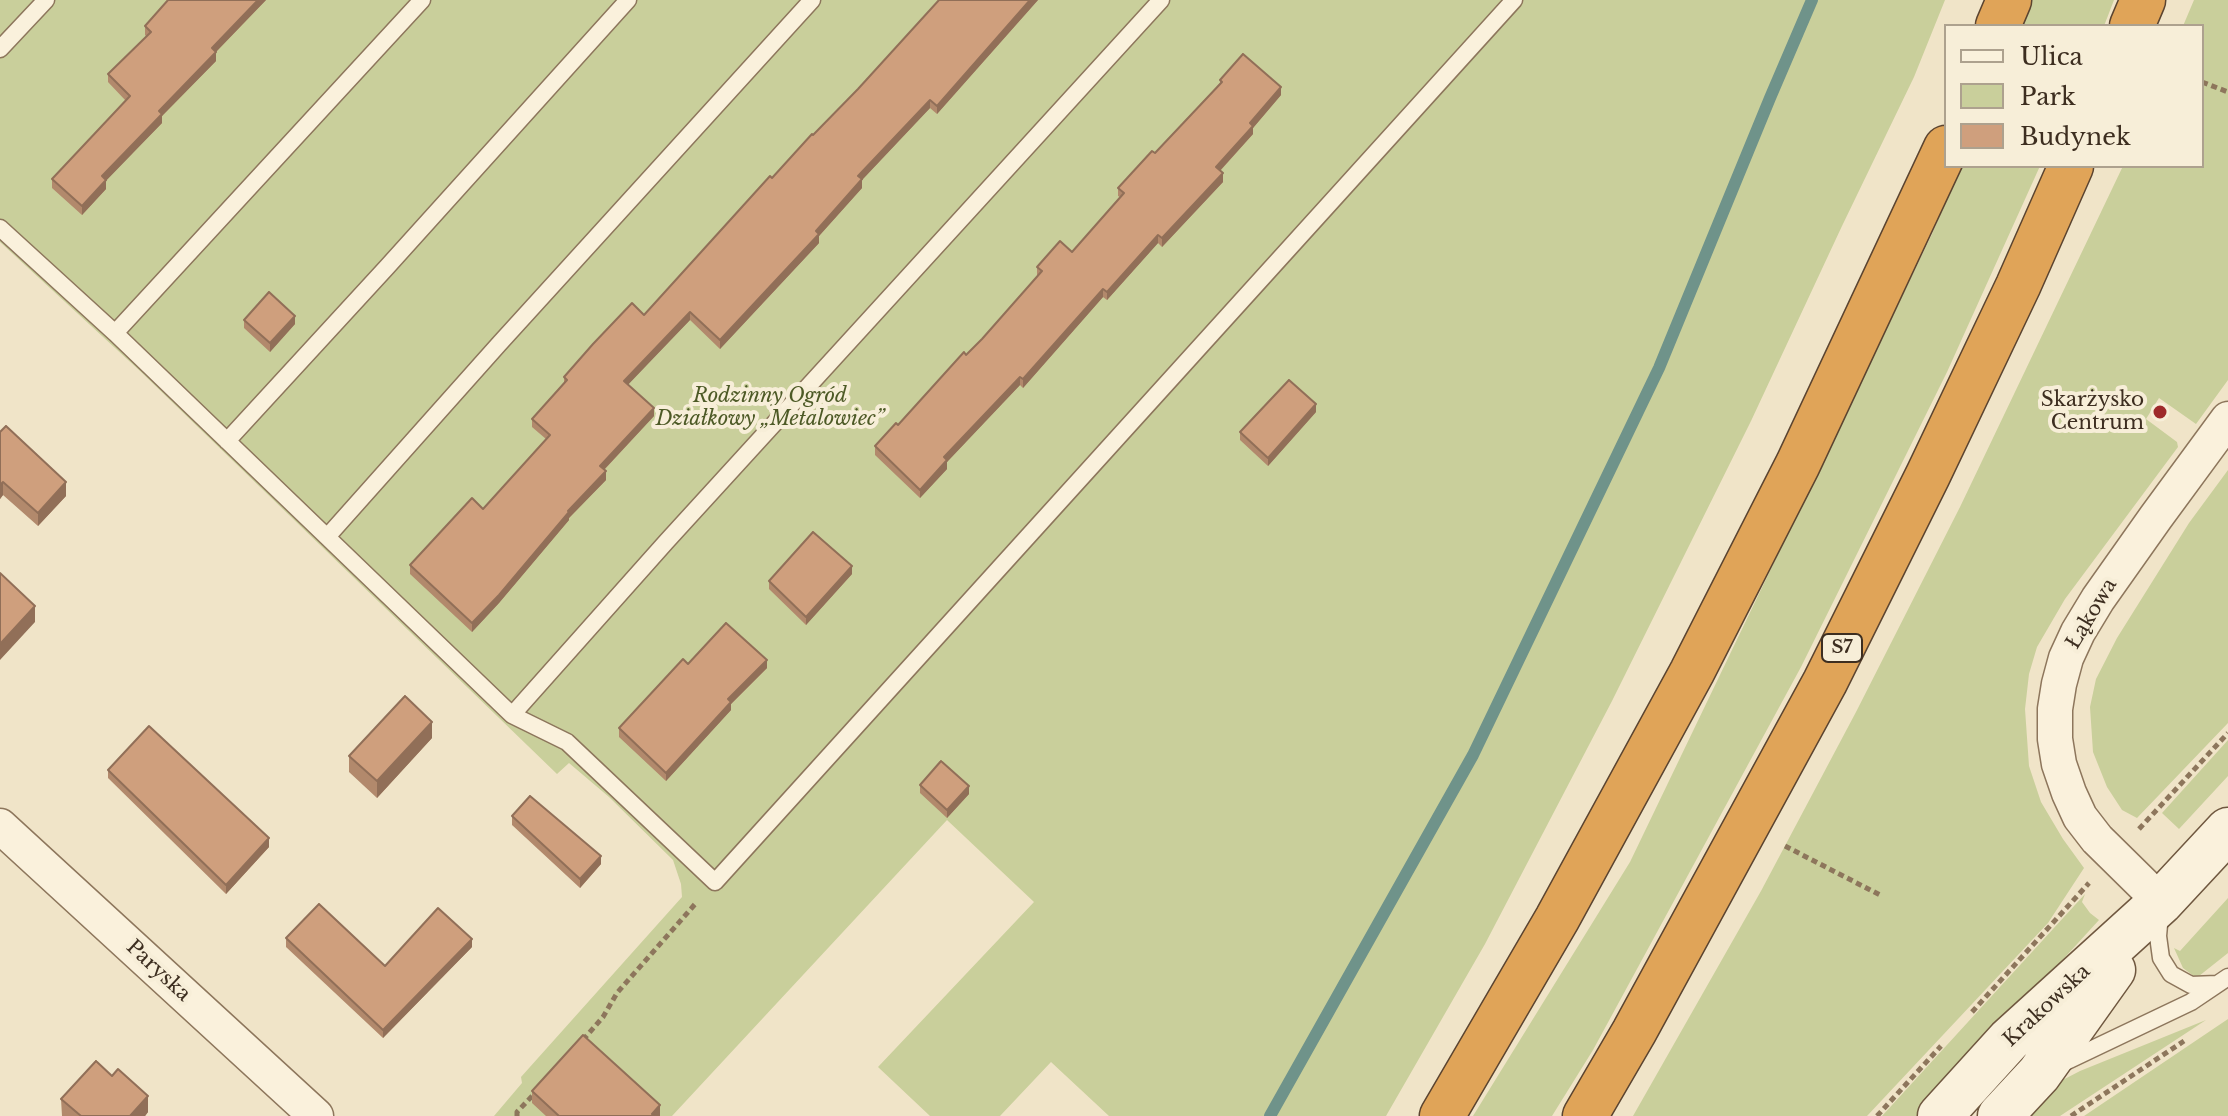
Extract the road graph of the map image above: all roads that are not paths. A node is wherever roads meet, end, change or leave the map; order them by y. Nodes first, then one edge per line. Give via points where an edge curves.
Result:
1 (46, 0) edge
2 (422, 0) edge
3 (628, 0) edge
4 (812, 0) edge
5 (1161, 0) edge
6 (1514, 0) edge
7 (2009, 0) edge
8 (2143, 0) edge
9 (1999, 24) edge
10 (2133, 24) edge
11 (0, 49) edge
12 (1944, 152) edge
13 (2070, 168) edge
14 (0, 228) edge
15 (115, 333) junction
16 (2228, 419) edge
17 (227, 441) junction
18 (327, 537) junction
19 (512, 715) junction
20 (0, 826) edge
21 (2228, 830) edge
22 (2161, 902) junction
23 (2223, 981) edge
24 (2039, 1074) junction
25 (316, 1116) edge
26 (1442, 1116) edge
27 (1585, 1116) edge
28 (1940, 1116) edge
29 (2000, 1116) edge

1 - 11 lane
2 - 15 lane
3 - 17 lane
4 - 18 lane
5 - 19 lane
6 - 19 lane via 715,882 567,742
7 - 9 highway
8 - 10 highway
12 - 26 highway via 1798,464 1699,658
13 - 27 highway, S7 via 1825,682
14 - 15 lane
15 - 17 lane
16 - 22 street, Łąkowa via 2078,632 2066,658 2055,709 2059,764 2080,817
17 - 18 lane
18 - 19 lane
20 - 25 street, Paryska
21 - 22 street, Krakowska
22 - 23 lane via 2161,958 2171,974 2191,985
22 - 24 street, Krakowska
22 - 28 street, Krakowska via 2009,1040
23 - 24 lane via 2191,1002
24 - 29 street, Krakowska

